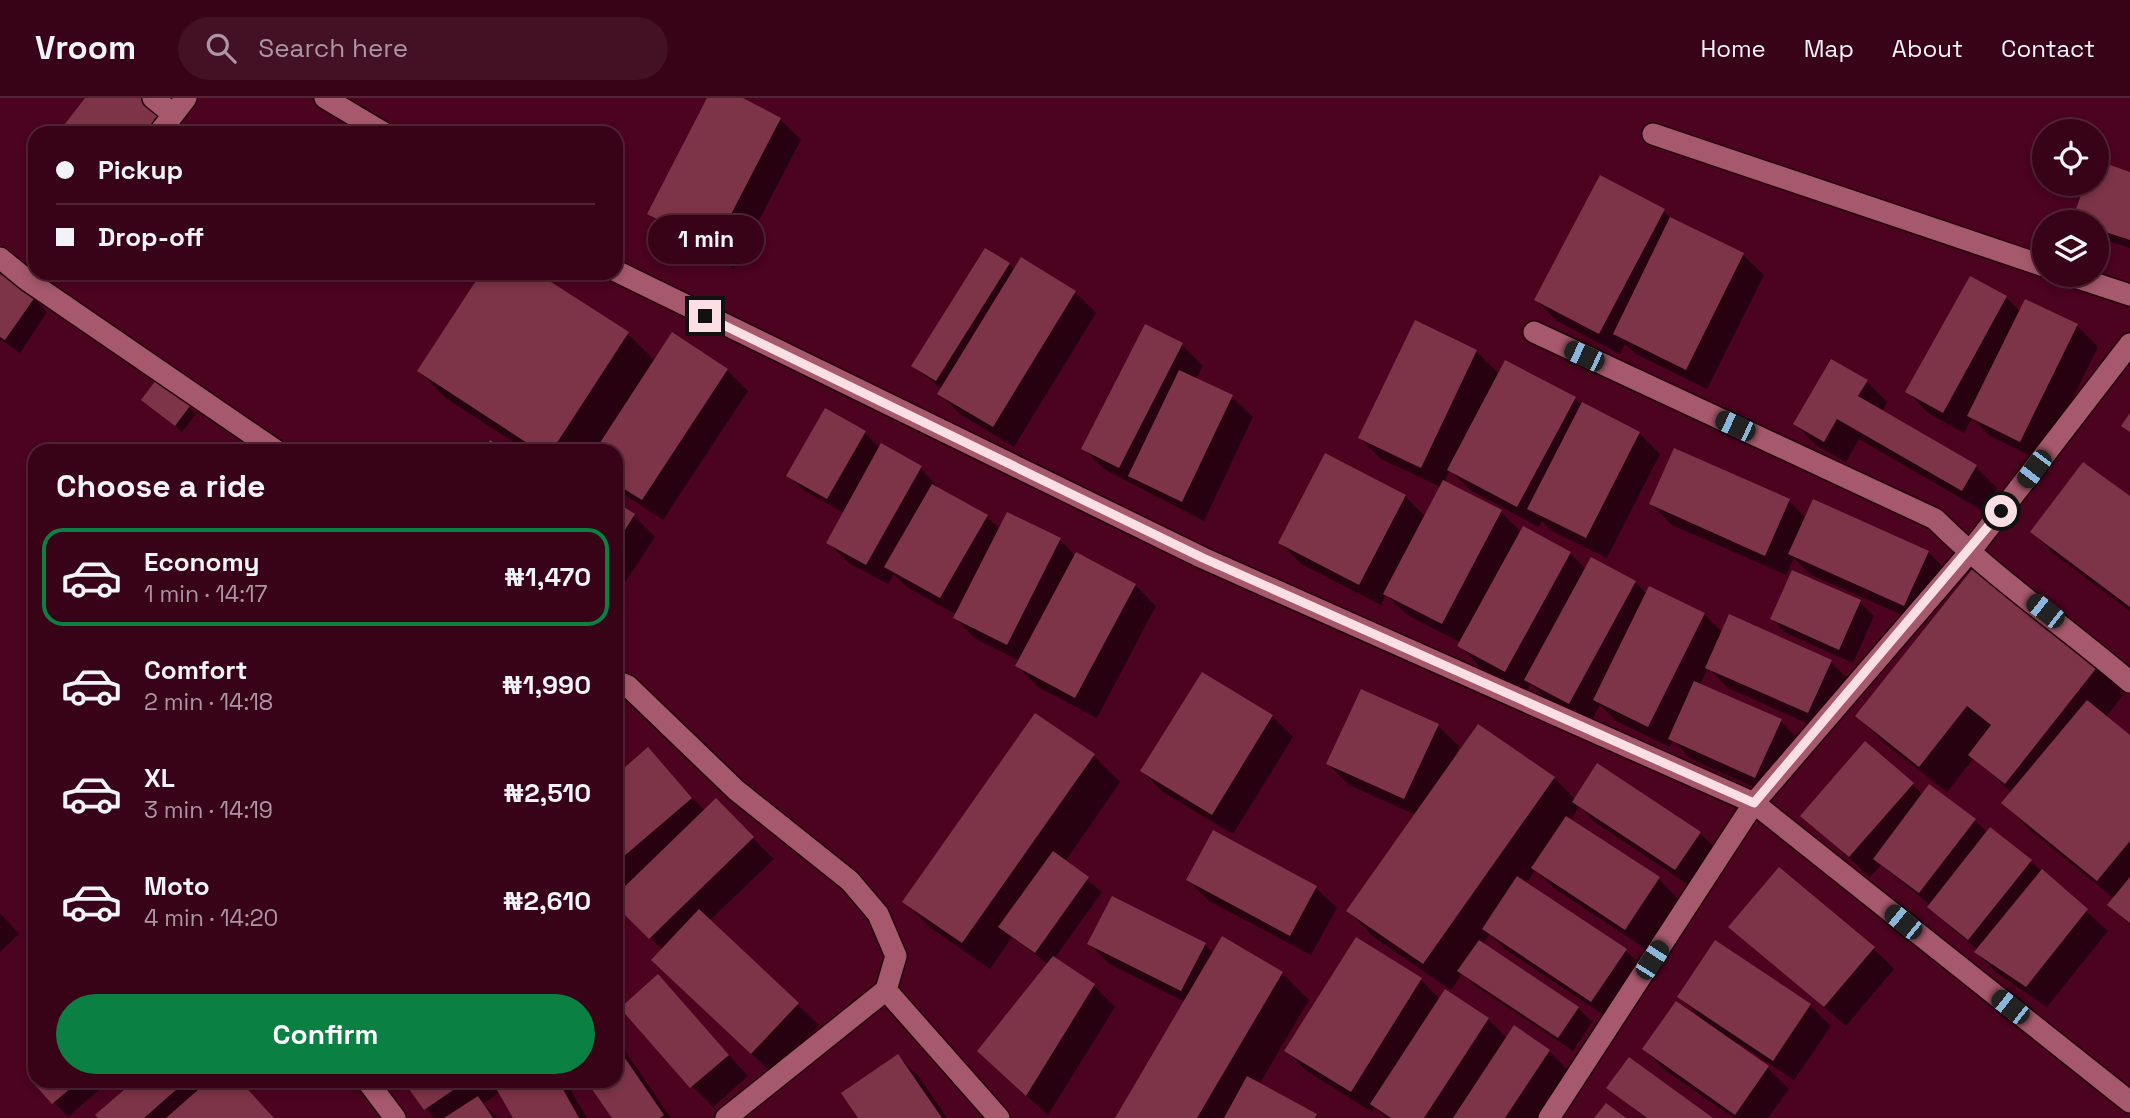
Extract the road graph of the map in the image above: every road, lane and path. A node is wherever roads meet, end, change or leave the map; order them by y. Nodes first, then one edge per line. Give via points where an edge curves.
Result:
1 (153, 98) edge
2 (325, 98) edge
3 (179, 106) edge
4 (164, 126) edge
5 (372, 126) edge
6 (1653, 134) dead end
7 (0, 258) edge
8 (2032, 262) edge
9 (623, 274) edge
10 (2106, 287) edge
11 (2130, 295) edge
12 (1534, 332) dead end
13 (2130, 344) edge
14 (266, 444) edge
15 (1969, 553) junction
16 (2130, 682) edge
17 (623, 684) edge
18 (1754, 803) junction
19 (886, 990) junction
20 (372, 1088) edge
21 (2130, 1102) edge
22 (395, 1118) edge
23 (726, 1118) edge
24 (999, 1118) edge
25 (1549, 1118) edge

1 - 3 street
2 - 5 street
3 - 4 street
6 - 8 street
7 - 14 street
9 - 18 street via 1203,558
10 - 11 street
12 - 15 street via 1935,519
13 - 15 street
15 - 16 street
15 - 18 street
17 - 19 street via 736,790 850,881 878,914 896,956
18 - 21 street
18 - 25 street
19 - 23 street
19 - 24 street
20 - 22 street

